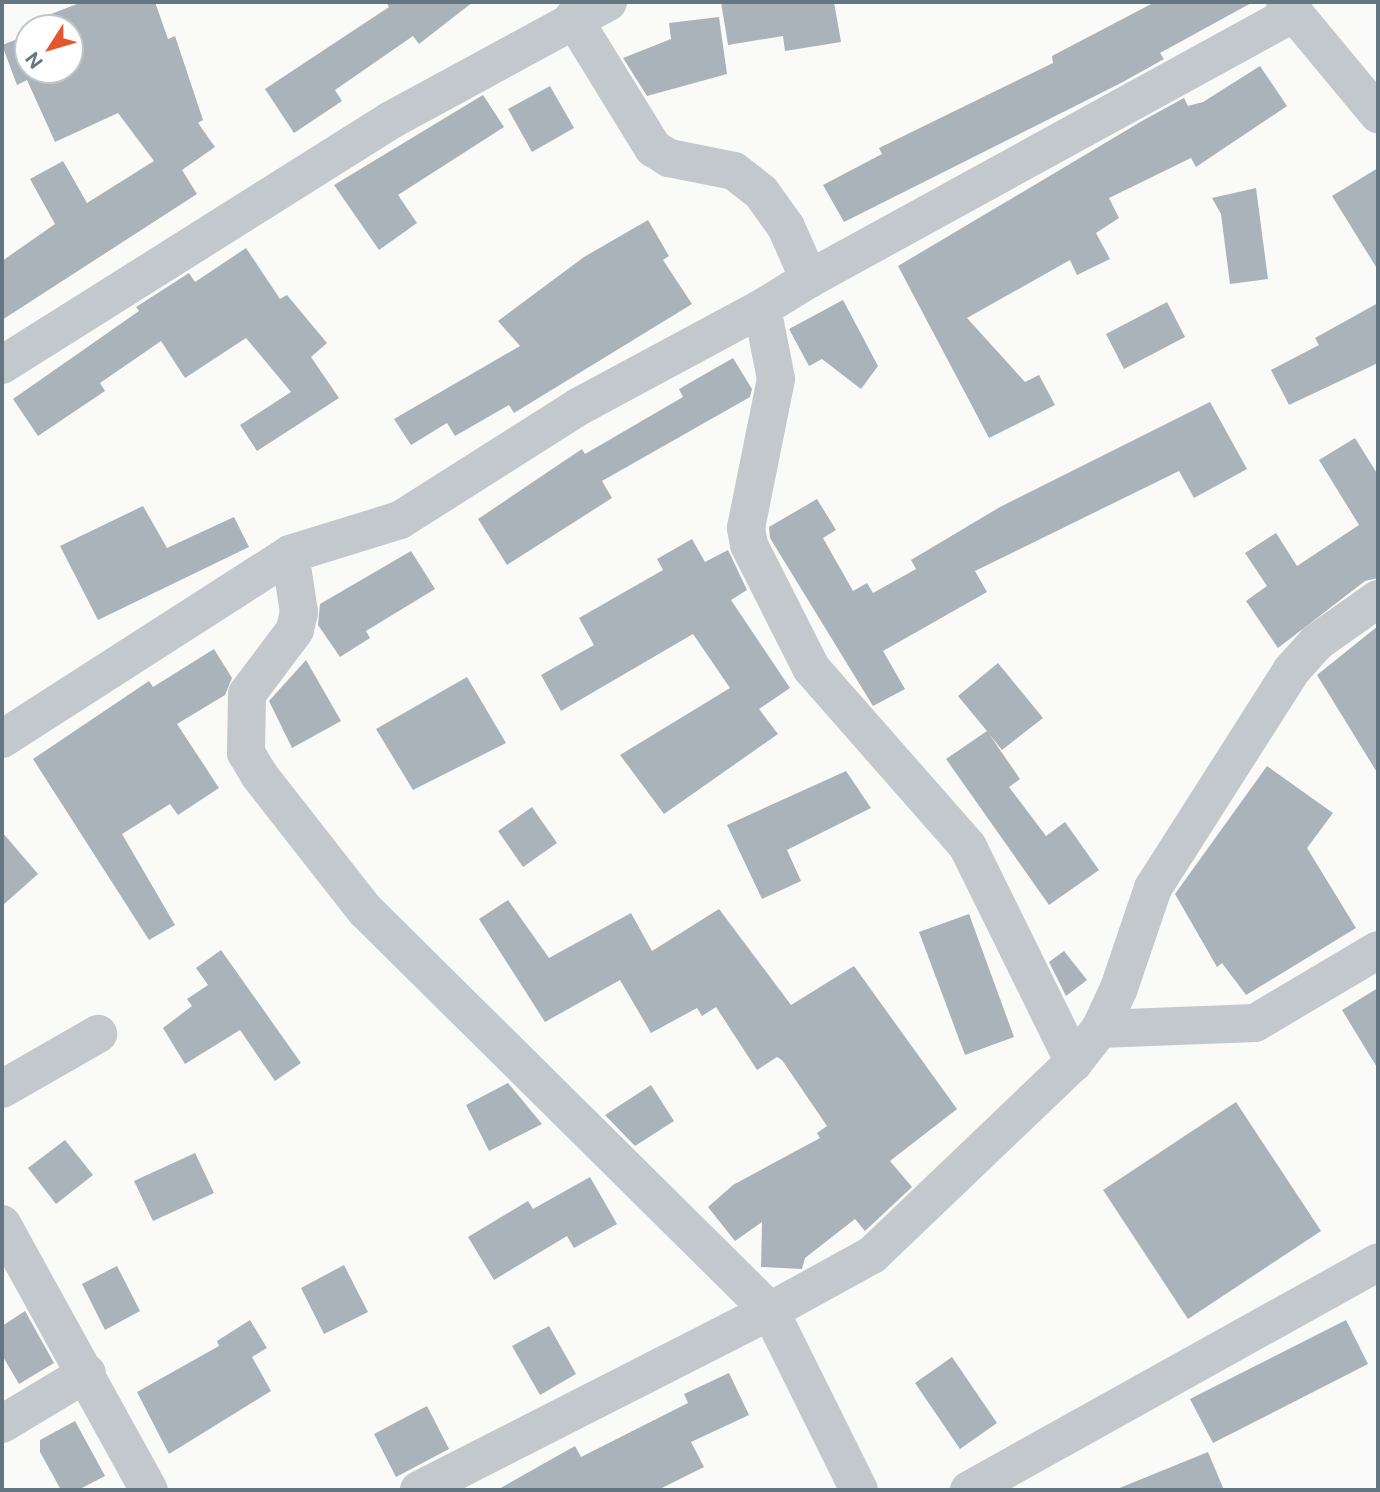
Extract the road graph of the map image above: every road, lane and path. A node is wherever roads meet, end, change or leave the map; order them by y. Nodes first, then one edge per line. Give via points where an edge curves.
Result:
1 (608, 2) edge
2 (1288, 8) edge
3 (573, 18) junction
4 (1378, 114) edge
5 (809, 279) junction
6 (762, 308) junction
7 (2, 365) edge
8 (290, 554) junction
9 (1378, 599) edge
10 (2, 739) edge
11 (1378, 950) edge
12 (1100, 1029) junction
13 (98, 1034) dead end
14 (1074, 1062) junction
15 (2, 1089) edge
16 (2, 1224) edge
17 (1378, 1262) edge
18 (770, 1311) junction
19 (87, 1373) junction
20 (2, 1424) edge
21 (149, 1490) edge
22 (419, 1490) edge
23 (859, 1490) edge
24 (970, 1490) edge

1 - 3 street
2 - 4 street
2 - 5 street
3 - 5 street via 653,148 669,158 734,171 761,192 786,227
3 - 7 street via 391,120
5 - 6 street
6 - 8 street via 578,407 400,520
6 - 14 street via 776,379 746,528 749,545 811,668 968,847
8 - 10 street
8 - 18 street via 299,612 295,630 247,694 246,753 259,775 381,927
9 - 12 street via 1317,642 1291,671 1153,888
11 - 12 street via 1255,1023
12 - 14 street
13 - 15 street
14 - 18 street via 872,1255
16 - 19 street
17 - 24 street
18 - 22 street
18 - 23 street
19 - 20 street
19 - 21 street

